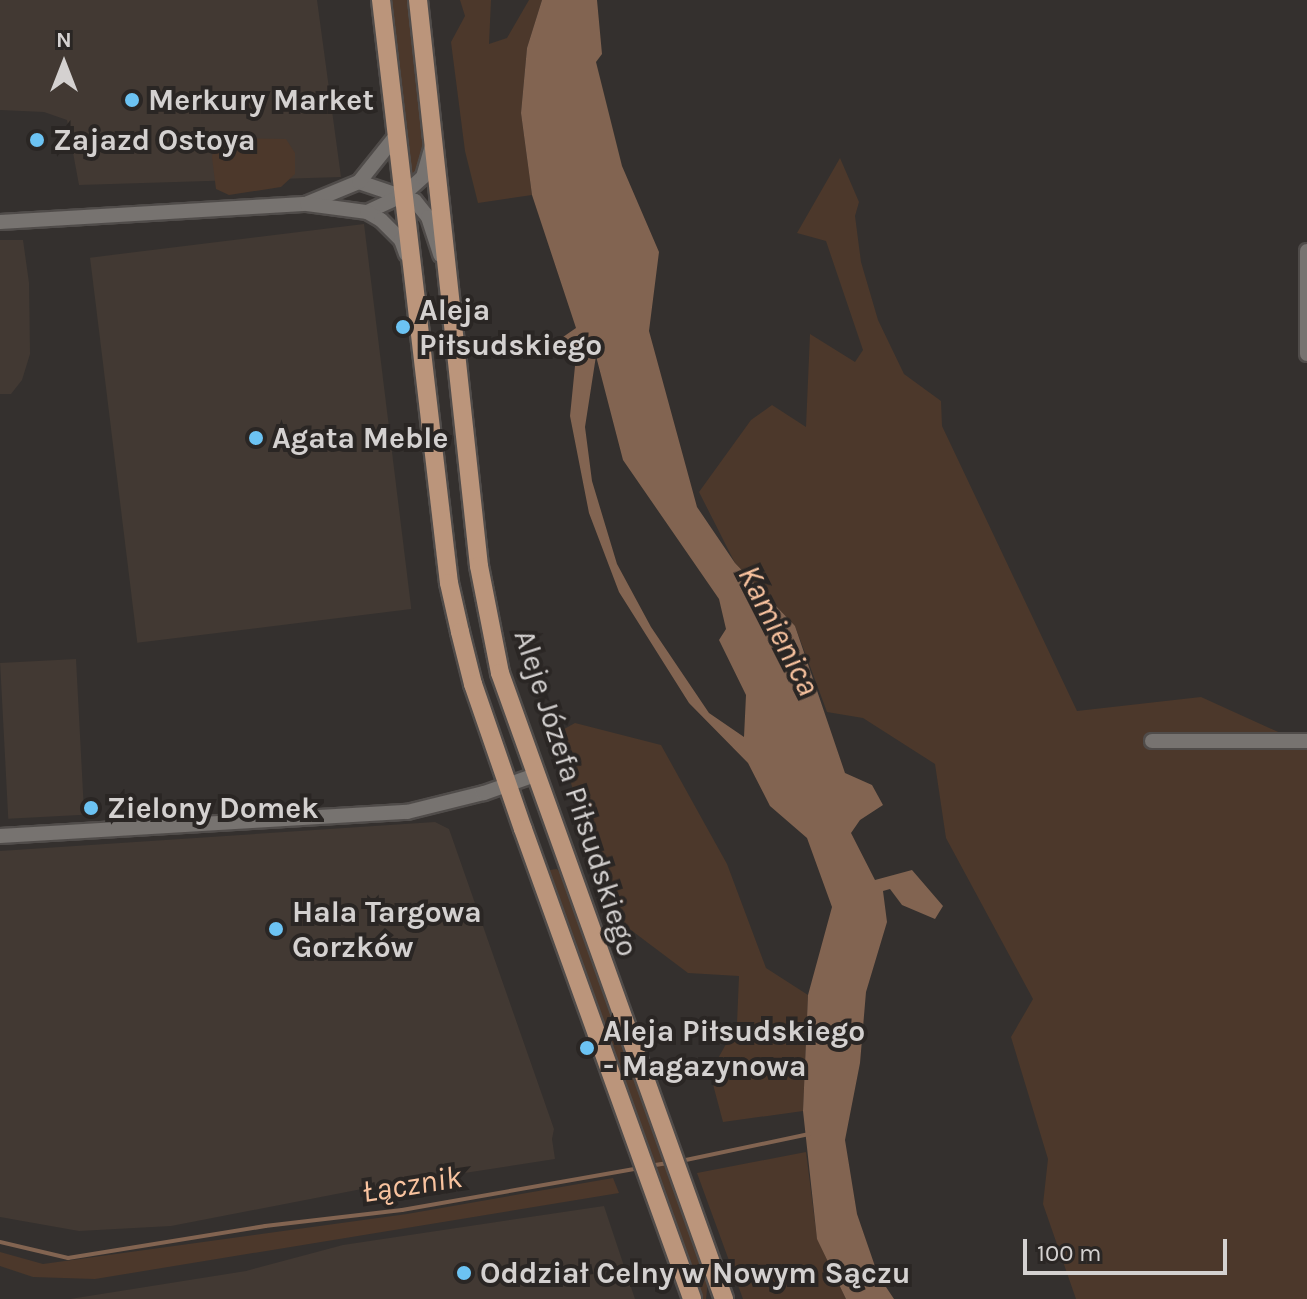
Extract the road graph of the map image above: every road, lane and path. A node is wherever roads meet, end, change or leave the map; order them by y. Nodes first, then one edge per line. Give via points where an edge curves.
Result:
1 (381, 0) edge
2 (418, 0) edge
3 (395, 137) junction
4 (432, 145) junction
5 (359, 182) junction
6 (403, 195) junction
7 (307, 204) junction
8 (367, 212) junction
9 (0, 222) edge
10 (1307, 251) edge
11 (445, 268) junction
12 (412, 272) junction
13 (1307, 354) edge
14 (463, 425) junction
15 (431, 427) junction
16 (1152, 741) dead end
17 (1307, 741) edge
18 (535, 775) junction
19 (508, 786) junction
20 (0, 836) edge
21 (562, 851) junction
22 (535, 860) junction
23 (692, 1299) edge
24 (724, 1299) edge

1 - 3 main road, Aleje Józefa Piłsudskiego
2 - 4 main road, Aleje Józefa Piłsudskiego
3 - 5 street
3 - 6 main road, Aleje Józefa Piłsudskiego
4 - 6 street, Aleje Józefa Piłsudskiego via 423,177
4 - 11 main road, Aleje Józefa Piłsudskiego
5 - 6 street
5 - 7 street
6 - 8 street, Aleje Józefa Piłsudskiego
6 - 11 street via 428,217
6 - 12 main road, Aleje Józefa Piłsudskiego
7 - 8 street
7 - 9 street
8 - 12 street, Aleje Józefa Piłsudskiego via 401,240
10 - 13 street
11 - 14 main road, Aleje Józefa Piłsudskiego
12 - 15 main road, Aleje Józefa Piłsudskiego
14 - 15 main road
14 - 18 main road, Aleje Józefa Piłsudskiego via 479,566 500,673
15 - 19 main road, Aleje Józefa Piłsudskiego via 449,583 473,684
16 - 17 street
18 - 19 street
18 - 21 main road, Aleje Józefa Piłsudskiego
19 - 20 street via 407,812
19 - 22 main road, Aleje Józefa Piłsudskiego
21 - 22 main road
21 - 24 main road, Aleje Józefa Piłsudskiego
22 - 23 main road, Aleje Józefa Piłsudskiego

